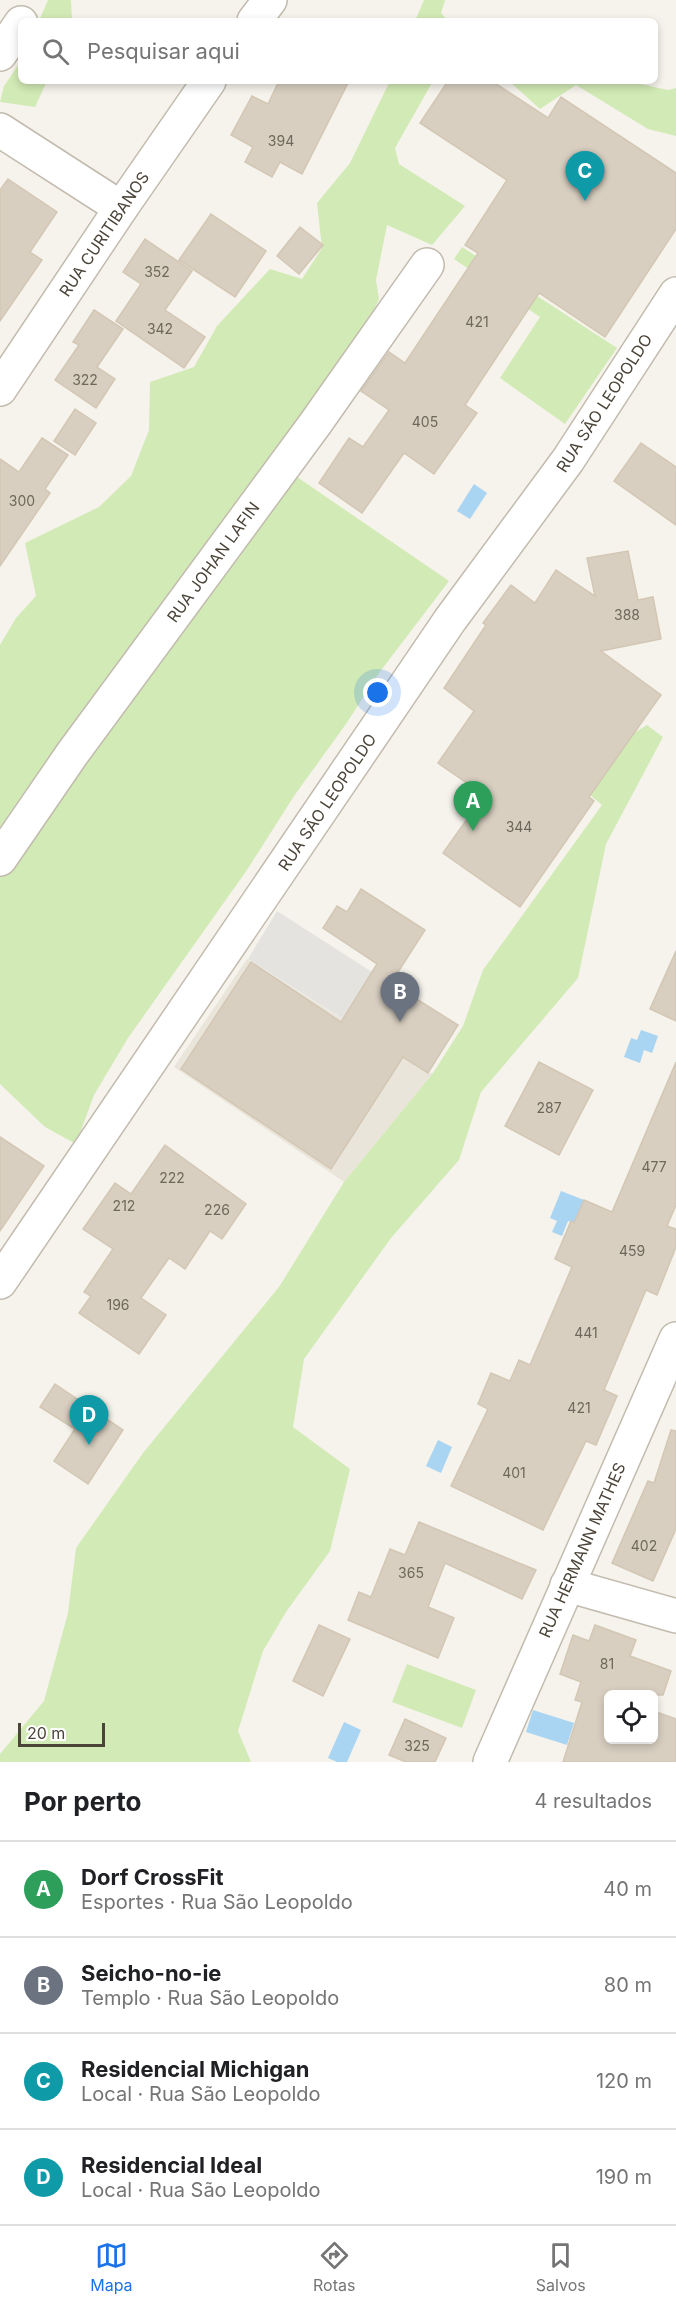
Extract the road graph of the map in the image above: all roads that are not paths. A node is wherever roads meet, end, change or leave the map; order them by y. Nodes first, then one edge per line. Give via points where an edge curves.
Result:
1 (29, 0) edge
2 (270, 0) edge
3 (23, 18) edge
4 (256, 18) edge
5 (18, 28) edge
6 (0, 54) edge
7 (208, 84) edge
8 (0, 130) edge
9 (121, 208) junction
10 (427, 265) dead end
11 (676, 294) edge
12 (0, 389) edge
13 (0, 860) edge
14 (0, 1282) edge
15 (676, 1339) edge
16 (567, 1585) junction
17 (676, 1616) edge
18 (490, 1762) edge

1 - 3 street
2 - 4 street
5 - 6 street
7 - 9 street, RUA CURITIBANOS
8 - 9 street
9 - 12 street, RUA CURITIBANOS
10 - 13 street, RUA JOHAN LAFIN via 72,754
11 - 14 street, RUA SÃO LEOPOLDO via 568,460 450,620
15 - 16 street, RUA HERMANN MATHES
16 - 17 street
16 - 18 street, RUA HERMANN MATHES

